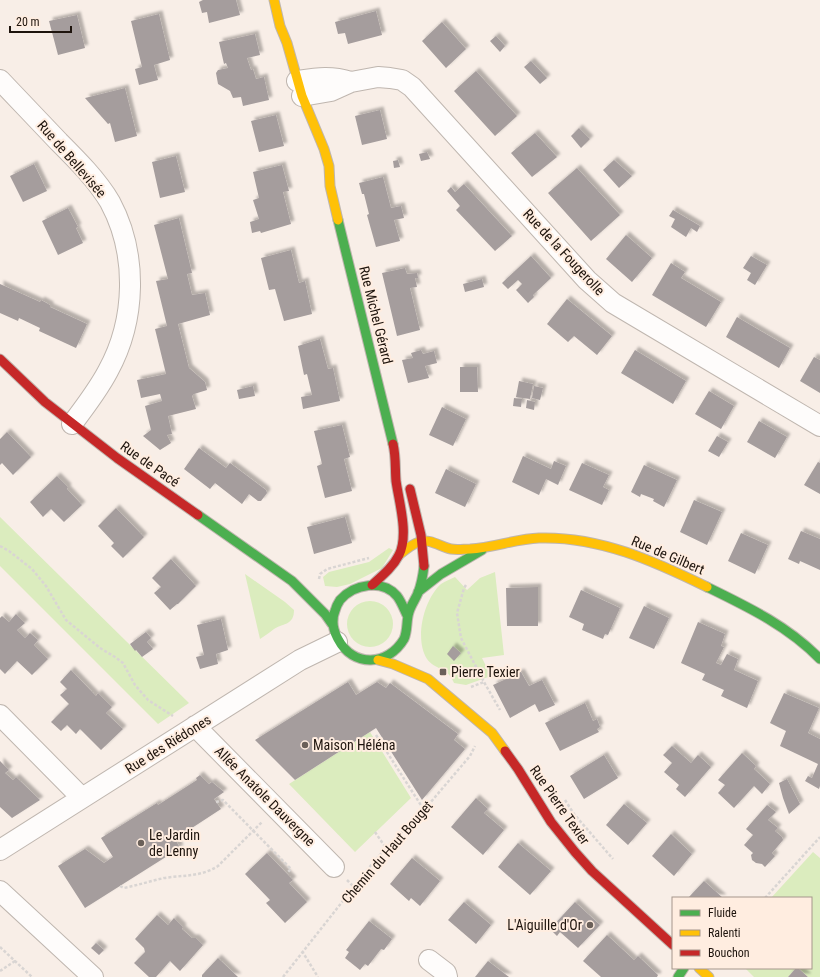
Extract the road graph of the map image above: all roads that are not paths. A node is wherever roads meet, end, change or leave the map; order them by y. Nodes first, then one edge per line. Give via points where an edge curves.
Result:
1 (274, 0) edge
2 (287, 17) dead end
3 (287, 43) junction
4 (0, 80) edge
5 (299, 89) junction
6 (301, 117) dead end
7 (320, 168) dead end
8 (330, 186) junction
9 (0, 360) edge
10 (72, 424) junction
11 (820, 426) edge
12 (394, 451) junction
13 (422, 541) junction
14 (484, 549) junction
15 (399, 555) junction
16 (292, 582) junction
17 (372, 585) junction
18 (311, 588) dead end
19 (335, 592) dead end
20 (418, 592) junction
21 (346, 593) junction
22 (407, 615) junction
23 (335, 633) junction
24 (405, 638) junction
25 (408, 648) dead end
26 (820, 659) edge
27 (378, 660) junction
28 (417, 663) dead end
29 (428, 679) junction
30 (0, 715) edge
31 (195, 726) junction
32 (82, 798) junction
33 (0, 850) edge
34 (334, 867) dead end
35 (0, 891) edge
36 (672, 945) edge
37 (429, 960) dead end
38 (700, 969) edge
39 (93, 977) edge
40 (447, 977) edge
41 (709, 977) edge

1 - 3 street, Rue Michel Gérard
2 - 3 street, Rue Michel Gérard
3 - 5 street, Rue Michel Gérard
4 - 10 street, Rue de Bellevisée via 94,180 110,202 128,253 130,301 120,345 109,371
5 - 6 street, Rue Michel Gérard
5 - 8 street, Rue Michel Gérard via 324,149 329,166
5 - 11 street, Rue de la Fougerolle via 330,77 351,82 378,78 402,80 412,87 587,280 613,303
7 - 8 street, Rue Michel Gérard
8 - 12 street, Rue Michel Gérard
9 - 10 street, Rue de Pacé
10 - 16 street, Rue de Pacé
12 - 13 street, Rue Michel Gérard via 407,477
12 - 15 street, Rue Michel Gérard via 403,536
13 - 14 street, Rue de Gilbert via 454,549
13 - 15 street
13 - 20 street, Rue Michel Gérard via 424,563
14 - 20 street, Rue de Gilbert via 442,572
14 - 26 street, Rue de Gilbert via 506,542 548,538 590,541 614,547 730,598 775,622
15 - 17 street, Rue Michel Gérard
16 - 18 street
16 - 23 street via 324,614
17 - 21 street via 354,588
17 - 22 street via 382,586 398,597
19 - 21 street
20 - 22 street, Rue Michel Gérard
21 - 23 street via 340,599 333,615
22 - 24 street via 408,627
23 - 27 street via 343,649 350,655 368,661
23 - 31 street, Rue des Riédones via 276,676
24 - 25 street
24 - 27 street via 394,652
27 - 29 street, Rue Pierre Texier
28 - 29 street, Rue Pierre Texier
29 - 36 street, Rue Pierre Texier via 492,733 551,822 575,852
30 - 32 street
31 - 32 street, Rue des Riédones
31 - 34 street, Allée Anatole Dauvergne
32 - 33 street, Rue des Riédones
35 - 39 street
37 - 40 street via 446,973
38 - 41 street

